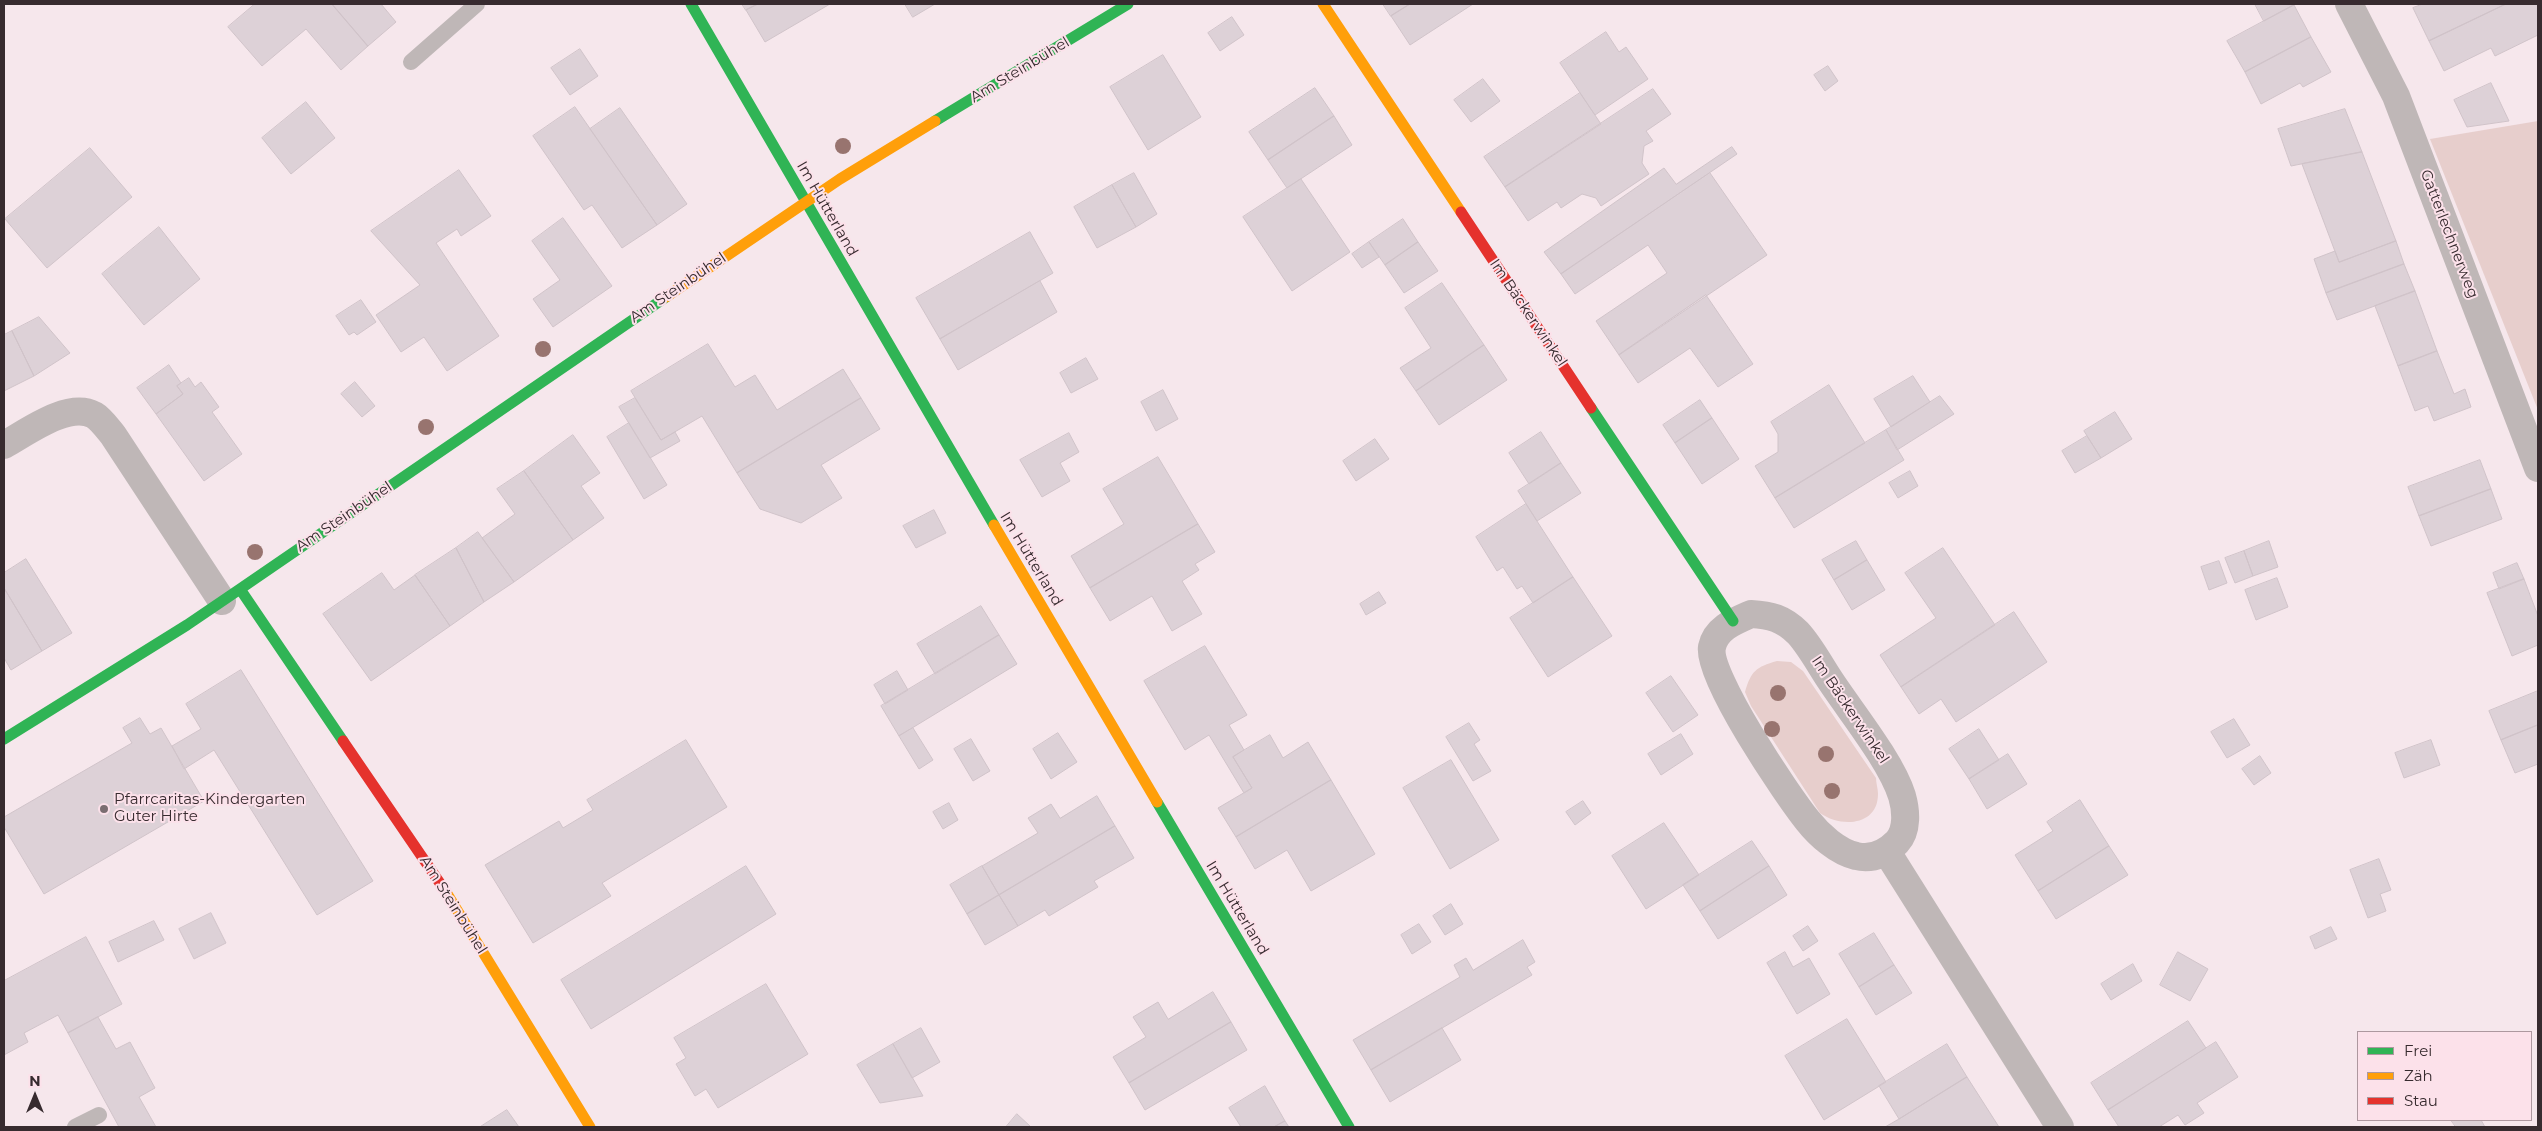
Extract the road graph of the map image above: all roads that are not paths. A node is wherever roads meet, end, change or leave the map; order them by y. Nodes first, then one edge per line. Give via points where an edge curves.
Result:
1 (477, 4) edge
2 (691, 4) edge
3 (1128, 4) edge
4 (1323, 4) edge
5 (2349, 4) edge
6 (411, 62) dead end
7 (806, 202) junction
8 (4, 445) edge
9 (2538, 468) edge
10 (231, 595) junction
11 (1733, 621) junction
12 (4, 739) edge
13 (1887, 852) junction
14 (99, 1115) dead end
15 (75, 1127) edge
16 (590, 1127) edge
17 (1349, 1127) edge
18 (2060, 1127) edge

1 - 6 lane
2 - 7 street, Im Hütterland
3 - 7 street, Am Steinbühel
4 - 11 street, Im Bäckerwinkel
5 - 9 street, Gatterlechnerweg via 2403,112
7 - 10 street, Am Steinbühel
7 - 17 street, Im Hütterland
8 - 10 street, Am Steinbühel via 71,411 94,415 113,435
10 - 12 street, Am Steinbühel
10 - 16 street, Am Steinbühel via 440,882
11 - 13 street via 1718,633 1713,646 1711,658 1717,675 1736,712 1808,821 1830,843 1856,856
11 - 13 street, Im Bäckerwinkel via 1750,614 1774,616 1797,633 1890,769 1902,795 1906,816 1901,838
13 - 18 street
14 - 15 lane

